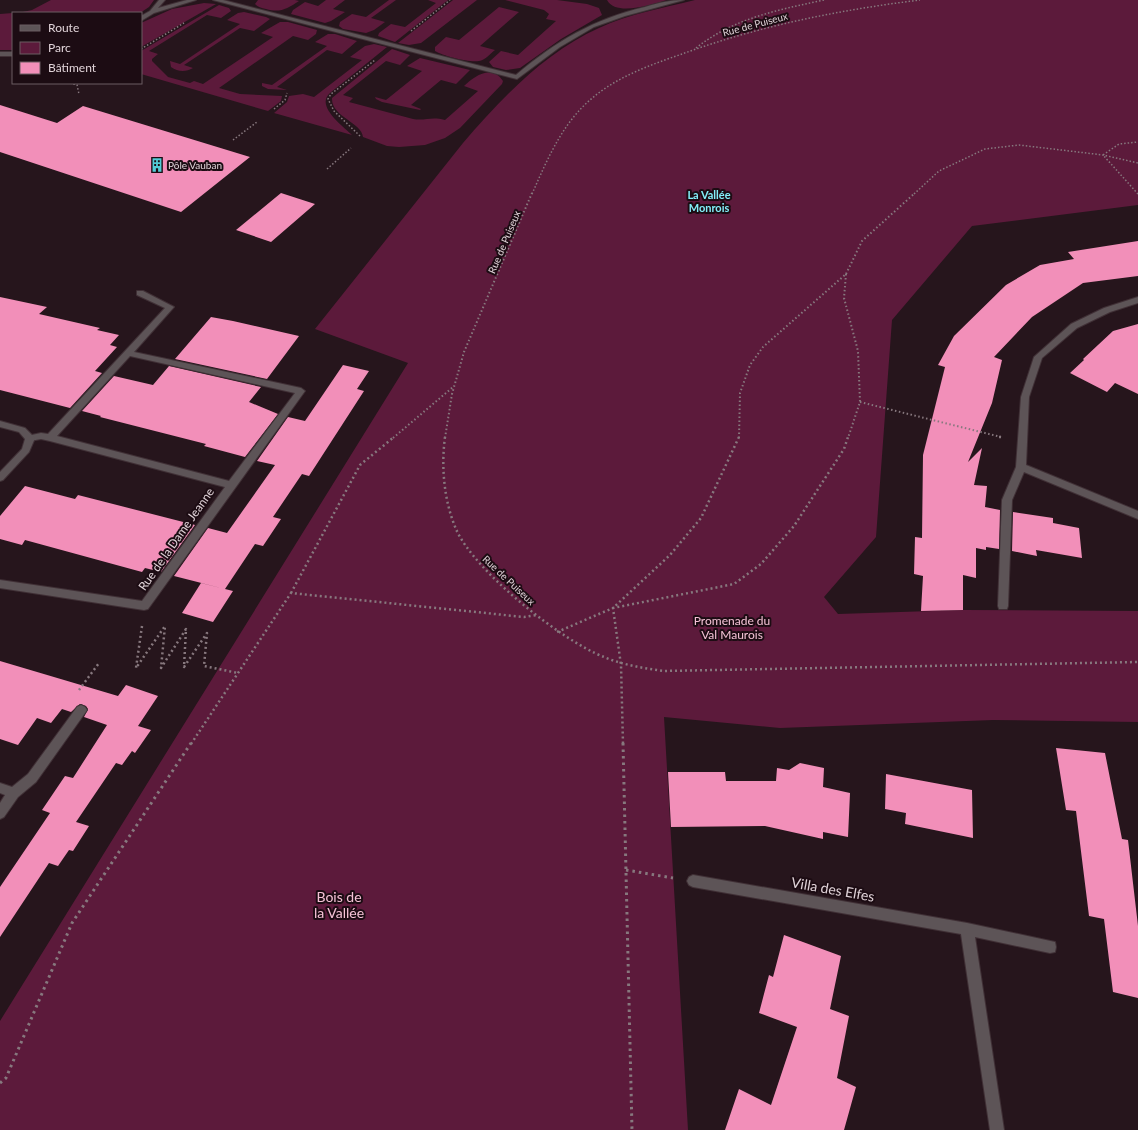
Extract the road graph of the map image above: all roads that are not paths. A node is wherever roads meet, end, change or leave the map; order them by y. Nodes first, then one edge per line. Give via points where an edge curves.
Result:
1 (162, 0) edge
2 (192, 0) edge
3 (216, 0) edge
4 (681, 0) edge
5 (152, 12) junction
6 (142, 18) edge
7 (0, 54) edge
8 (12, 54) edge
9 (140, 293) dead end
10 (1138, 300) edge
11 (127, 354) junction
12 (0, 424) edge
13 (30, 438) junction
14 (50, 438) junction
15 (1022, 467) junction
16 (0, 478) edge
17 (231, 485) junction
18 (1138, 515) edge
19 (0, 584) edge
20 (1003, 606) dead end
21 (81, 710) dead end
22 (0, 788) edge
23 (14, 792) junction
24 (0, 813) edge
25 (693, 881) road end
26 (967, 929) junction
27 (1050, 947) dead end
28 (997, 1130) edge

1 - 5 street
2 - 5 street
3 - 4 street via 517,77 561,44 603,21
5 - 6 street
7 - 8 street
9 - 11 street via 170,307
10 - 15 street via 1107,310 1074,326 1038,357 1025,397
11 - 14 street
11 - 17 street, Rue de la Dame Jeanne via 300,391
12 - 13 street via 22,430
13 - 14 street, Rue de la Dame Jeanne
13 - 16 street via 26,450
14 - 17 street, Rue de la Dame Jeanne
15 - 18 street
15 - 20 street via 1007,500
17 - 19 street, Rue de la Dame Jeanne via 144,606
21 - 23 street via 32,778
22 - 23 street
23 - 24 street
25 - 26 street, Villa des Elfes
26 - 27 street, Villa des Elfes
26 - 28 street

